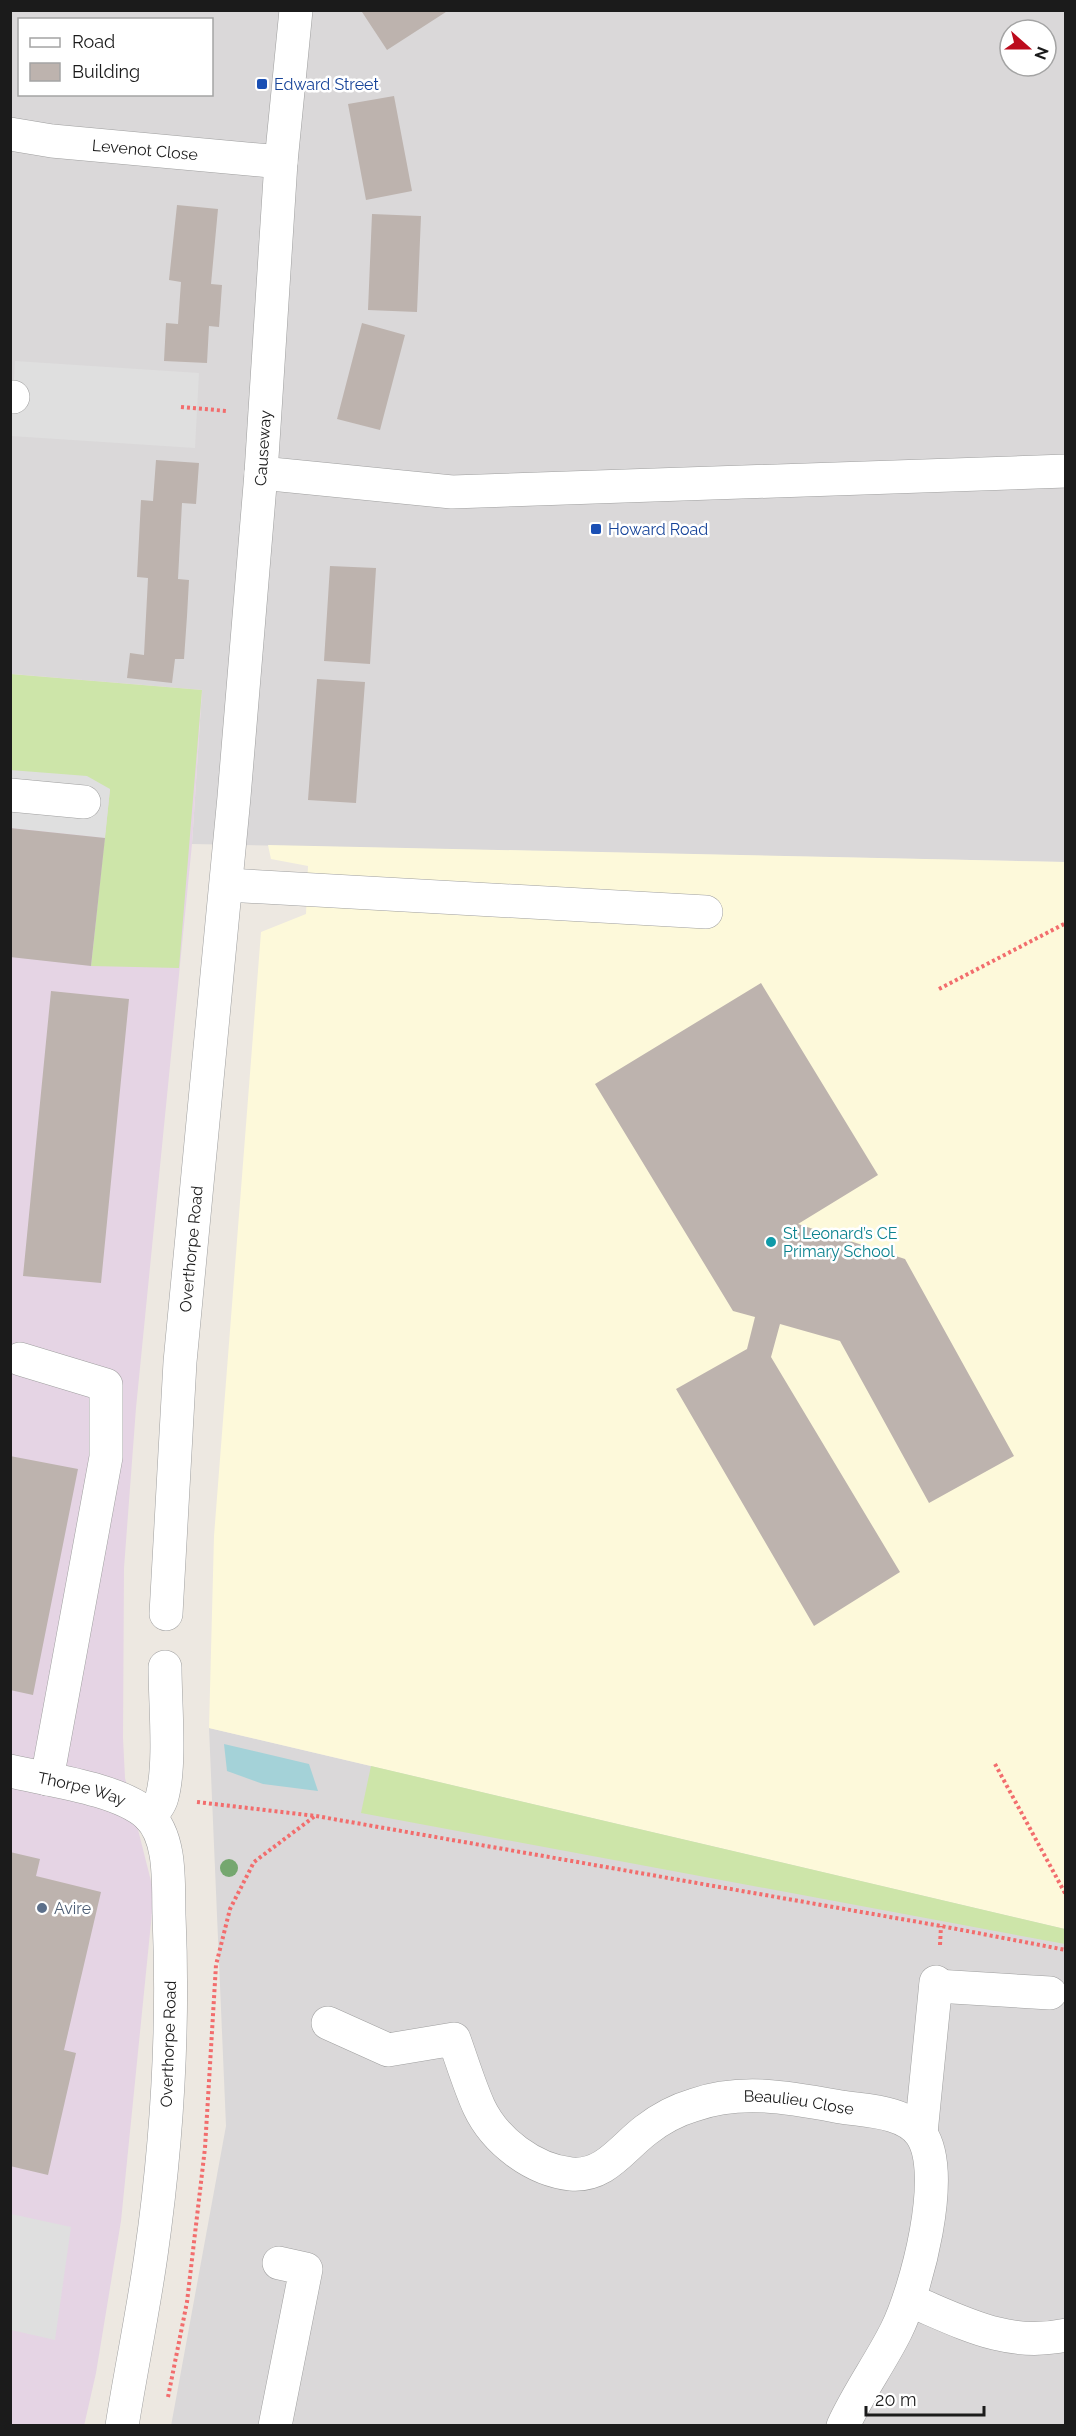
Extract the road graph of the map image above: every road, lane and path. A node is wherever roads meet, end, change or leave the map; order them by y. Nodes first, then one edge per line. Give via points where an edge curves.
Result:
1 (296, 10) edge
2 (10, 134) edge
3 (281, 162) junction
4 (181, 407) dead end
5 (264, 415) junction
6 (1065, 471) edge
7 (261, 473) junction
8 (10, 795) edge
9 (84, 802) dead end
10 (227, 885) junction
11 (706, 912) dead end
12 (1065, 923) edge
13 (939, 989) dead end
14 (20, 1359) dead end
15 (166, 1614) dead end
16 (165, 1667) dead end
17 (995, 1764) dead end
18 (10, 1771) edge
19 (47, 1779) junction
20 (156, 1807) junction
21 (316, 1816) junction
22 (1065, 1895) edge
23 (1065, 1950) edge
24 (1050, 1993) dead end
25 (328, 2023) dead end
26 (921, 2133) junction
27 (279, 2263) dead end
28 (909, 2300) junction
29 (1065, 2336) edge
30 (166, 2403) dead end
31 (122, 2426) edge
32 (275, 2426) edge
33 (843, 2426) edge

1 - 3 street, Causeway
2 - 3 street, Levenot Close
3 - 5 street, Causeway
4 - 5 path
5 - 7 street, Causeway
6 - 7 street via 452,492
7 - 10 street, Causeway
8 - 9 street
10 - 11 street
10 - 15 street, Overthorpe Road via 180,1362
12 - 13 path
14 - 19 street via 106,1385 106,1457
16 - 20 street via 166,1767
17 - 22 path
18 - 19 street, Thorpe Way
19 - 20 street, Thorpe Way
20 - 21 path
20 - 31 street, Overthorpe Road via 167,1872 170,2050 151,2256
21 - 23 path
21 - 30 path via 254,1862 230,1909 216,1965 205,2148 187,2302
24 - 26 street via 936,1984
25 - 26 street, Beaulieu Close via 388,2050 454,2039 480,2108 492,2127 528,2159 572,2174 589,2173 609,2164 646,2130 671,2114 720,2097 782,2096 827,2104 904,2120
26 - 28 street via 930,2154 932,2179 924,2239
27 - 32 street via 306,2269
28 - 29 street via 988,2333 1020,2339
28 - 33 street

